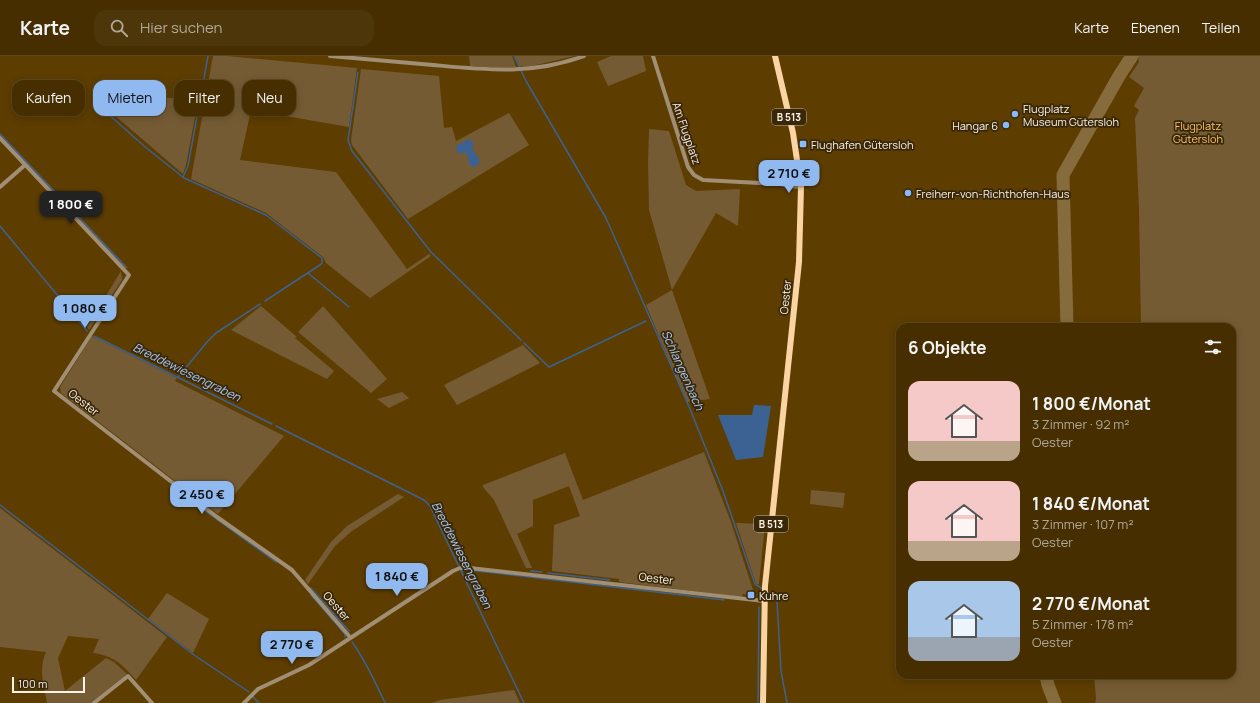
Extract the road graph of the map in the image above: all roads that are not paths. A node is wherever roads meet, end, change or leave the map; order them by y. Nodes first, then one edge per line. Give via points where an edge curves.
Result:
1 (330, 56) edge
2 (584, 56) edge
3 (653, 56) edge
4 (775, 56) edge
5 (0, 138) edge
6 (25, 165) junction
7 (800, 178) junction
8 (781, 184) junction
9 (0, 187) edge
10 (801, 187) junction
11 (764, 598) junction
12 (350, 637) junction
13 (94, 703) edge
14 (152, 703) edge
15 (244, 703) edge
16 (763, 703) edge

1 - 2 street via 487,70 523,70 553,66
3 - 8 street, Am Flugplatz via 688,167 694,175 712,181
4 - 7 main road, B 513 via 793,133
5 - 6 street, Oester
6 - 9 street
6 - 12 street, Oester via 129,275 54,391 217,517 292,570
7 - 8 street, Am Flugplatz
7 - 10 main road, B 513
8 - 10 street, Am Flugplatz
10 - 11 main road, Oester / B 513 via 799,262
11 - 12 street, Oester via 460,568
11 - 16 main road, Oester / B 513
12 - 15 street, Oester via 309,665 258,689
13 - 14 street via 128,676

